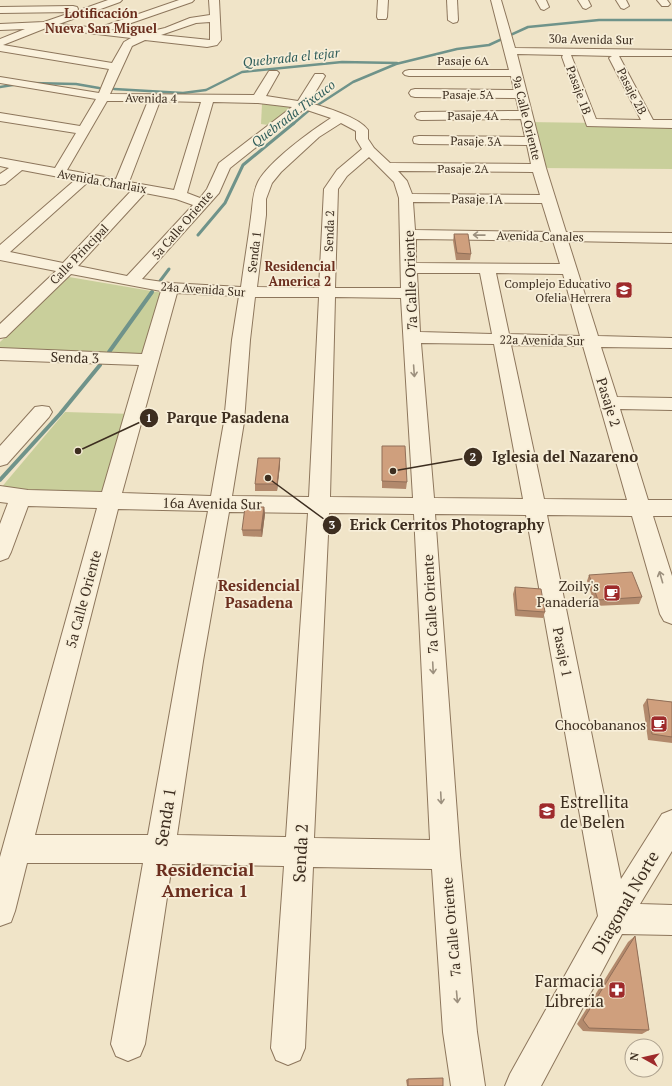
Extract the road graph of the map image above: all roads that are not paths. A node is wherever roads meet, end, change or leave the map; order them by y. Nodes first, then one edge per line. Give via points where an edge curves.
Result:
1 (24, 0) edge
2 (117, 0) edge
3 (189, 0) edge
4 (214, 0) edge
5 (383, 0) edge
6 (452, 0) edge
7 (496, 0) edge
8 (90, 9) junction
9 (0, 10) edge
10 (382, 17) dead end
11 (215, 18) junction
12 (453, 20) dead end
13 (46, 25) junction
14 (0, 27) edge
15 (98, 31) junction
16 (142, 37) junction
17 (0, 43) edge
18 (509, 46) junction
19 (0, 48) edge
20 (628, 55) junction
21 (567, 57) junction
22 (615, 58) junction
23 (669, 59) edge
24 (116, 67) junction
25 (273, 73) dead end
26 (409, 73) dead end
27 (516, 73) junction
28 (320, 76) dead end
29 (0, 80) edge
30 (415, 93) dead end
31 (520, 94) junction
32 (103, 97) junction
33 (159, 98) junction
34 (208, 99) junction
35 (260, 99) junction
36 (310, 107) junction
37 (259, 114) dead end
38 (525, 115) junction
39 (421, 116) dead end
40 (0, 117) edge
41 (341, 118) junction
42 (649, 124) junction
43 (672, 124) edge
44 (257, 128) dead end
45 (84, 130) junction
46 (419, 140) dead end
47 (532, 141) junction
48 (254, 142) junction
49 (369, 150) junction
50 (0, 162) edge
51 (19, 166) junction
52 (386, 167) junction
53 (539, 168) junction
54 (59, 173) junction
55 (85, 178) junction
56 (0, 181) edge
57 (122, 184) junction
58 (142, 188) junction
59 (179, 195) junction
60 (406, 198) junction
61 (548, 199) junction
62 (202, 203) junction
63 (408, 234) junction
64 (560, 236) junction
65 (672, 238) edge
66 (0, 254) edge
67 (409, 268) junction
68 (487, 268) junction
69 (568, 269) junction
70 (66, 270) junction
71 (131, 282) junction
72 (170, 288) junction
73 (249, 292) junction
74 (327, 292) junction
75 (409, 294) junction
76 (15, 317) junction
77 (0, 325) edge
78 (0, 332) edge
79 (412, 337) junction
80 (500, 339) junction
81 (591, 341) junction
82 (672, 343) edge
83 (0, 354) edge
84 (149, 360) junction
85 (610, 403) junction
86 (672, 404) edge
87 (42, 412) dead end
88 (0, 459) edge
89 (10, 495) edge
90 (110, 500) junction
91 (220, 504) junction
92 (319, 504) junction
93 (424, 505) junction
94 (535, 506) junction
95 (641, 508) junction
96 (672, 508) edge
97 (0, 552) edge
98 (672, 614) edge
99 (672, 824) edge
100 (17, 849) junction
101 (160, 849) junction
102 (300, 852) junction
103 (445, 855) junction
104 (0, 911) edge
105 (614, 918) junction
106 (672, 920) edge
107 (128, 1044) dead end
108 (288, 1048) dead end
109 (468, 1086) edge
110 (522, 1086) edge

1 - 9 street
2 - 8 street
3 - 15 street
4 - 11 street
5 - 10 street
6 - 12 street
7 - 18 street, 9a Calle Oriente
8 - 9 street
8 - 13 street
11 - 16 street via 194,20 170,30
11 - 16 street via 216,40 213,43
13 - 14 street
13 - 15 street
13 - 17 street
15 - 16 street
16 - 24 street via 128,44
18 - 20 street, 30a Avenida Sur
18 - 21 street, 30a Avenida Sur
18 - 27 street, 9a Calle Oriente
19 - 24 street
20 - 22 street, 30a Avenida Sur
20 - 23 street, 30a Avenida Sur
21 - 22 street, 30a Avenida Sur
21 - 42 street, Pasaje 1B via 590,123
22 - 42 street, Pasaje 2B
24 - 32 street
25 - 35 street
26 - 27 street, Pasaje 6A
27 - 31 street, 9a Calle Oriente
28 - 36 street
29 - 32 street, Avenida 4
30 - 31 street, Pasaje 5A
31 - 38 street, 9a Calle Oriente
32 - 33 street, Avenida 4
32 - 45 street
33 - 34 street, Avenida 4
33 - 57 street
34 - 35 street, Avenida 4
34 - 59 street
35 - 36 street, Avenida 4
35 - 37 street
36 - 41 street, 7a Calle Oriente
36 - 48 street, 5a Calle Oriente
38 - 39 street, Pasaje 4A
38 - 47 street, 9a Calle Oriente
40 - 45 street
41 - 49 street, 7a Calle Oriente via 360,128 362,139
41 - 73 street, Senda 1 via 314,134 265,182 259,199
42 - 43 street
44 - 48 street
45 - 54 street
46 - 47 street, Pasaje 3A
47 - 53 street, 9a Calle Oriente
48 - 62 street, 5a Calle Oriente via 224,166 214,190
49 - 52 street, 7a Calle Oriente
49 - 74 street, Senda 2 via 342,173 331,189
50 - 51 street, Avenida Charlaix
51 - 54 street, Avenida Charlaix
51 - 56 street
52 - 53 street, Pasaje 2A
52 - 60 street, 7a Calle Oriente via 400,181
53 - 61 street, 9a Calle Oriente
54 - 55 street, Avenida Charlaix
55 - 57 street, Avenida Charlaix
55 - 66 street
57 - 58 street, Avenida Charlaix
58 - 59 street, Avenida Charlaix
58 - 70 street, Calle Principal
59 - 62 street, Avenida Charlaix
60 - 61 street, Pasaje 1A
60 - 63 street, 7a Calle Oriente
61 - 64 street, 9a Calle Oriente
62 - 71 street, 5a Calle Oriente
64 -> 63 street, Avenida Canales
63 - 67 street, 7a Calle Oriente
64 - 65 street, Avenida Canales
64 - 69 street, Pasaje 2
66 - 70 street, 24a Avenida Sur
67 - 68 street
67 - 75 street, 7a Calle Oriente
68 - 69 street
68 - 80 street, Pasaje 1
69 - 81 street, Pasaje 2
70 - 71 street, 24a Avenida Sur
70 - 76 street, Calle Principal
71 - 72 street, 24a Avenida Sur
72 - 73 street, 24a Avenida Sur
72 - 84 street, 5a Calle Oriente
73 - 74 street, 24a Avenida Sur
73 - 91 street, Senda 1 via 241,340 234,422
74 - 75 street, 24a Avenida Sur
74 - 92 street, Senda 2
75 - 79 street, 7a Calle Oriente
76 - 77 street
76 - 78 street
79 - 80 street, 22a Avenida Sur
79 -> 93 street, 7a Calle Oriente
80 - 81 street, 22a Avenida Sur
80 - 94 street, Pasaje 1
81 - 82 street, 22a Avenida Sur
81 - 85 street, Pasaje 2
83 - 84 street, Senda 3
84 - 90 street, 5a Calle Oriente
85 - 86 street
85 - 95 street, Pasaje 2
87 - 88 street
89 - 90 street, 16a Avenida Sur
89 - 97 street
90 - 91 street, 16a Avenida Sur
90 - 100 street, 5a Calle Oriente
91 - 92 street, 16a Avenida Sur
91 - 101 street, Senda 1
92 - 93 street, 16a Avenida Sur
92 - 102 street, Senda 2
93 - 94 street, 16a Avenida Sur
93 -> 103 street, 7a Calle Oriente
94 - 95 street, 16a Avenida Sur
94 - 105 street, Pasaje 1
95 - 96 street, 16a Avenida Sur
98 -> 95 street, Pasaje 2
99 - 105 street, Diagonal Norte
100 - 101 street
100 - 104 street, 5a Calle Oriente
101 - 102 street
101 - 107 street, Senda 1
102 - 103 street
102 - 108 street, Senda 2
103 -> 109 street, 7a Calle Oriente via 460,1032
105 - 106 street
105 - 110 street, Diagonal Norte

